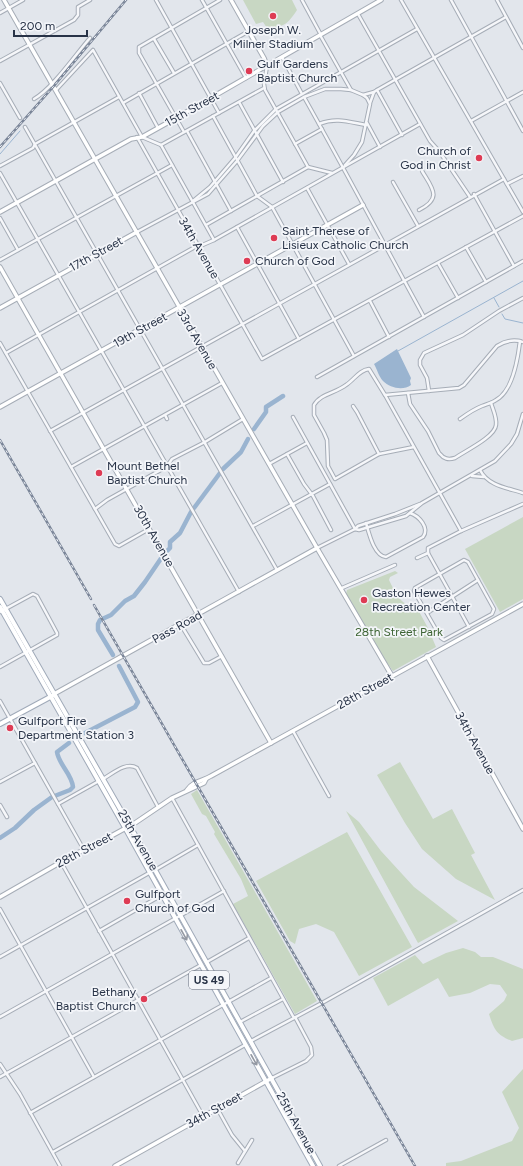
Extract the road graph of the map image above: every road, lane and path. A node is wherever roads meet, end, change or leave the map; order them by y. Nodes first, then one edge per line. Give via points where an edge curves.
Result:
1 (4, 0) edge
2 (23, 0) edge
3 (90, 0) edge
4 (156, 0) edge
5 (202, 0) edge
6 (220, 0) edge
7 (231, 0) edge
8 (302, 0) edge
9 (381, 0) edge
10 (401, 0) edge
11 (451, 0) edge
12 (497, 0) edge
13 (8, 8) junction
14 (206, 8) junction
15 (0, 13) edge
16 (358, 14) junction
17 (506, 17) junction
18 (171, 29) junction
19 (417, 29) junction
20 (249, 31) junction
21 (320, 35) junction
22 (472, 37) junction
23 (90, 38) dead end
24 (154, 39) junction
25 (226, 44) junction
26 (29, 45) junction
27 (523, 48) edge
28 (379, 51) junction
29 (282, 57) junction
30 (434, 58) junction
31 (0, 61) edge
32 (191, 64) junction
33 (267, 66) junction
34 (174, 73) junction
35 (341, 73) junction
36 (246, 78) junction
37 (395, 80) junction
38 (0, 83) edge
39 (157, 83) junction
40 (52, 84) junction
41 (264, 88) junction
42 (351, 90) junction
43 (56, 91) junction
44 (376, 91) junction
45 (523, 92) edge
46 (139, 93) junction
47 (363, 95) junction
48 (303, 96) junction
49 (119, 97) junction
50 (211, 98) junction
51 (34, 99) dead end
52 (507, 101) junction
53 (238, 102) junction
54 (122, 103) junction
55 (370, 104) junction
56 (277, 110) junction
57 (219, 113) junction
58 (213, 116) junction
59 (20, 118) dead end
60 (176, 118) junction
61 (471, 121) junction
62 (74, 123) junction
63 (319, 124) junction
64 (367, 124) junction
65 (420, 124) junction
66 (25, 127) dead end
67 (158, 128) junction
68 (322, 129) junction
69 (254, 131) junction
70 (523, 131) edge
71 (186, 132) junction
72 (256, 134) junction
73 (402, 135) junction
74 (136, 137) junction
75 (142, 137) junction
76 (35, 144) junction
77 (295, 144) junction
78 (161, 145) junction
79 (380, 147) junction
80 (235, 158) junction
81 (94, 159) junction
82 (237, 161) junction
83 (172, 165) junction
84 (0, 166) edge
85 (308, 167) junction
86 (343, 167) junction
87 (422, 171) dead end
88 (0, 173) edge
89 (156, 173) junction
90 (333, 173) junction
91 (523, 176) edge
92 (504, 179) junction
93 (56, 181) junction
94 (215, 181) junction
95 (283, 182) junction
96 (393, 182) dead end
97 (217, 184) junction
98 (507, 184) junction
99 (307, 188) junction
100 (474, 194) junction
101 (115, 196) junction
102 (257, 196) junction
103 (470, 197) junction
104 (192, 201) junction
105 (16, 202) junction
106 (363, 205) junction
107 (272, 207) junction
108 (177, 210) junction
109 (419, 210) dead end
110 (231, 211) junction
111 (0, 212) edge
112 (523, 212) edge
113 (523, 216) edge
114 (76, 217) junction
115 (0, 218) edge
116 (206, 225) junction
117 (328, 225) junction
118 (418, 226) junction
119 (237, 227) junction
120 (495, 231) junction
121 (136, 232) junction
122 (38, 239) junction
123 (214, 240) junction
124 (384, 244) junction
125 (292, 245) junction
126 (198, 247) junction
127 (466, 247) junction
128 (18, 250) junction
129 (97, 254) junction
130 (0, 260) edge
131 (523, 261) edge
132 (438, 263) junction
133 (257, 264) junction
134 (349, 264) junction
135 (514, 266) junction
136 (0, 267) edge
137 (156, 268) junction
138 (58, 275) junction
139 (404, 282) junction
140 (486, 282) junction
141 (315, 283) junction
142 (220, 285) junction
143 (118, 290) junction
144 (18, 298) junction
145 (458, 298) junction
146 (523, 298) edge
147 (370, 301) junction
148 (279, 303) junction
149 (0, 308) edge
150 (179, 308) junction
151 (80, 312) junction
152 (424, 317) junction
153 (334, 320) junction
154 (243, 324) junction
155 (141, 329) junction
156 (39, 335) junction
157 (389, 337) junction
158 (299, 339) junction
159 (522, 341) edge
160 (0, 343) edge
161 (202, 347) junction
162 (101, 351) junction
163 (6, 353) junction
164 (354, 356) junction
165 (162, 368) junction
166 (61, 373) junction
167 (317, 377) dead end
168 (222, 383) junction
169 (124, 390) junction
170 (429, 391) junction
171 (28, 392) junction
172 (408, 393) junction
173 (386, 395) junction
174 (491, 403) junction
175 (184, 404) junction
176 (353, 406) dead end
177 (0, 407) edge
178 (83, 412) junction
179 (523, 414) edge
180 (164, 415) junction
181 (293, 418) dead end
182 (167, 419) dead end
183 (244, 419) junction
184 (460, 419) dead end
185 (145, 426) junction
186 (50, 430) junction
187 (205, 442) junction
188 (307, 443) junction
189 (414, 447) junction
190 (104, 449) junction
191 (287, 454) junction
192 (379, 454) junction
193 (269, 464) junction
194 (167, 466) junction
195 (71, 467) junction
196 (480, 470) junction
197 (470, 476) junction
198 (484, 477) junction
199 (330, 484) junction
200 (127, 489) junction
201 (440, 493) junction
202 (523, 493) edge
203 (312, 494) junction
204 (422, 503) junction
205 (293, 504) junction
206 (523, 504) edge
207 (95, 509) junction
208 (410, 513) junction
209 (387, 516) junction
210 (388, 521) junction
211 (366, 523) junction
212 (252, 526) junction
213 (368, 527) junction
214 (150, 529) junction
215 (355, 529) junction
216 (331, 530) dead end
217 (461, 531) junction
218 (317, 548) junction
219 (428, 553) junction
220 (417, 558) dead end
221 (395, 565) dead end
222 (278, 571) junction
223 (439, 574) junction
224 (478, 580) junction
225 (342, 588) junction
226 (239, 592) junction
227 (452, 597) junction
228 (0, 599) edge
229 (523, 604) edge
230 (2, 610) edge
231 (427, 613) junction
232 (198, 615) junction
233 (181, 625) junction
234 (468, 627) junction
235 (27, 652) junction
236 (222, 656) junction
237 (427, 656) junction
238 (0, 667) edge
239 (392, 676) junction
240 (52, 695) junction
241 (0, 701) edge
242 (10, 719) junction
243 (0, 724) edge
244 (293, 731) junction
245 (271, 743) junction
246 (35, 763) junction
247 (101, 780) junction
248 (0, 782) edge
249 (329, 796) dead end
250 (172, 798) junction
251 (57, 802) junction
252 (0, 805) edge
253 (159, 808) junction
254 (7, 817) dead end
255 (127, 827) junction
256 (523, 829) edge
257 (198, 845) junction
258 (84, 850) junction
259 (61, 862) junction
260 (155, 870) junction
261 (149, 873) junction
262 (523, 890) edge
263 (224, 891) junction
264 (162, 895) junction
265 (0, 897) edge
266 (86, 908) junction
267 (0, 910) edge
268 (181, 916) junction
269 (175, 919) junction
270 (99, 931) junction
271 (250, 938) junction
272 (20, 946) junction
273 (112, 954) junction
274 (0, 957) edge
275 (206, 962) junction
276 (201, 965) junction
277 (271, 978) junction
278 (46, 991) junction
279 (283, 999) junction
280 (138, 1000) junction
281 (229, 1002) junction
282 (223, 1005) junction
283 (0, 1017) edge
284 (294, 1018) junction
285 (240, 1022) junction
286 (71, 1037) junction
287 (160, 1040) junction
288 (251, 1041) junction
289 (245, 1045) junction
290 (0, 1064) edge
291 (6, 1073) junction
292 (0, 1077) edge
293 (94, 1078) junction
294 (272, 1078) junction
295 (182, 1080) junction
296 (266, 1082) junction
297 (217, 1108) junction
298 (30, 1113) junction
299 (203, 1116) junction
300 (252, 1140) dead end
301 (386, 1140) dead end
302 (245, 1151) junction
303 (53, 1152) junction
304 (238, 1162) dead end
305 (60, 1166) edge
306 (115, 1166) edge
307 (313, 1166) edge
308 (320, 1166) edge
309 (339, 1166) edge

1 - 13 street, 33rd Avenue
2 - 13 street
3 - 26 street via 78,7 78,16 74,20
4 - 18 street
5 - 14 street
6 - 14 street
7 - 20 street
8 - 21 street
9 - 16 street, 15th Street
10 - 19 street
11 - 22 street
12 - 17 street
13 - 15 street
13 - 26 street, 33rd Avenue
14 - 18 street
14 - 25 street
16 - 21 street, 15th Street
16 - 28 street
17 - 22 street
17 - 27 street
18 - 24 street
18 - 32 street
19 - 28 street
19 - 30 street
20 - 25 street
20 - 33 street
21 - 29 street, 15th Street
21 - 35 street
22 - 30 street
22 - 52 street
23 - 40 street
24 - 34 street
24 - 39 street via 139,47 139,52
25 - 32 street
25 - 36 street
26 - 31 street
26 - 40 street, 33rd Avenue
28 - 35 street
28 - 37 street
29 - 33 street, 15th Street
29 - 48 street
30 - 37 street
30 - 61 street
32 - 34 street
32 - 50 street
33 - 36 street, 15th Street
33 - 41 street
34 - 39 street
35 - 42 street
35 - 48 street
36 - 50 street, 15th Street
37 - 44 street
37 - 65 street
38 - 59 street
39 - 46 street
39 - 60 street
40 - 43 street, 33rd Avenue
40 - 51 street
41 - 53 street
41 - 56 street
42 - 47 street
42 - 48 street via 330,89
43 - 49 street via 93,50
43 - 62 street, 33rd Avenue
44 - 47 street
44 - 55 street
44 - 73 street
45 - 52 street
46 - 54 street
46 - 67 street
47 - 55 street
48 - 56 street
48 - 63 street
49 - 54 street
49 - 62 street
50 - 57 street
50 - 60 street, 15th Street
52 - 61 street
52 - 70 street
53 - 57 street
53 - 69 street
54 - 75 street
55 - 64 street
56 - 69 street
56 - 72 street
56 - 77 street
57 - 58 street
58 - 71 street
58 - 80 street
60 - 67 street, 15th Street
60 - 71 street
61 - 92 street
62 - 76 street
62 - 81 street, 33rd Avenue
63 - 64 street via 329,120
63 - 68 street
64 - 79 street
64 - 86 street via 359,147
65 - 73 street
65 - 103 street
66 - 76 street
67 - 75 street, 15th Street
68 - 77 street
68 - 86 street
69 - 72 street
69 - 80 street
71 - 78 street
71 - 94 street
72 - 82 street
72 - 95 street
73 - 79 street
74 - 75 street, 15th Street
74 - 81 street, 15th Street
74 - 89 street, 34th Avenue
75 - 78 street
76 - 84 street via 33,148
76 - 93 street
77 - 85 street
78 - 83 street
79 - 86 street
80 - 82 street
80 - 94 street
81 - 93 street, 15th Street
81 - 101 street, 33rd Avenue
82 - 97 street
82 - 102 street
83 - 89 street
83 - 104 street
85 - 90 street
85 - 95 street
86 - 90 street
86 - 106 street
87 - 109 street via 434,192 434,197 429,204
88 - 105 street
89 - 101 street
89 - 108 street, 34th Avenue
90 - 99 street
91 - 98 street
92 - 98 street
92 - 100 street
93 - 105 street, 15th Street
93 - 114 street
94 - 97 street
94 - 104 street via 209,189
95 - 102 street
96 - 118 street
97 - 104 street via 208,194
97 - 110 street
98 - 112 street
99 - 107 street
99 - 117 street
100 - 103 street
100 - 120 street
101 - 114 street
101 - 121 street, 33rd Avenue
102 - 107 street
102 - 110 street
103 - 118 street
104 - 108 street, 17th Street
104 - 116 street
105 - 111 street, 15th Street
105 - 122 street
106 - 117 street, 19th Street
106 - 124 street
107 - 119 street
107 - 125 street
108 - 121 street, 17th Street
108 - 126 street, 34th Avenue
110 - 116 street
113 - 120 street
114 - 122 street
114 - 129 street
115 - 128 street
116 - 123 street
117 - 125 street, 19th Street
117 - 134 street
118 - 124 street
119 - 123 street
119 - 133 street
120 - 127 street
120 - 135 street
121 - 129 street, 17th Street
121 - 137 street, 33rd Avenue
122 - 128 street
122 - 138 street
123 - 126 street
124 - 134 street
124 - 139 street
125 - 133 street, 19th Street
125 - 141 street
126 - 137 street
126 - 142 street, 34th Avenue
127 - 132 street
127 - 140 street
128 - 130 street
129 - 138 street, 17th Street
129 - 143 street
131 - 135 street
132 - 139 street
132 - 145 street
133 - 142 street, 19th Street
133 - 148 street
134 - 141 street
135 - 140 street
136 - 144 street, 30th Avenue
137 - 143 street
137 - 150 street, 33rd Avenue
138 - 144 street, 17th Street
138 - 151 street
139 - 147 street
139 - 152 street
140 - 145 street
141 - 148 street
141 - 153 street
142 - 150 street, 19th Street
142 - 154 street, 34th Avenue
143 - 151 street
143 - 155 street
144 - 149 street, 17th Street
144 - 156 street, 30th Avenue
145 - 152 street
146 - 170 street via 463,335 424,353 420,365 427,378
147 - 153 street
147 - 157 street
148 - 154 street
148 - 158 street
150 - 155 street, 19th Street
150 - 161 street, 33rd Avenue
151 - 156 street
151 - 162 street
152 - 157 street
153 - 158 street
153 - 164 street
154 - 158 street, 34th Avenue via 262,359
154 - 161 street
155 - 162 street, 19th Street
155 - 165 street
156 - 163 street
156 - 166 street, 30th Avenue
157 - 164 street
159 - 170 street via 506,341 497,346 461,387
159 - 174 street via 508,386 500,398
160 - 163 street
161 - 165 street
161 - 168 street, 33rd Avenue
162 - 166 street, 19th Street
162 - 169 street
163 - 171 street
164 - 167 street
165 - 169 street
165 - 175 street
166 - 171 street, 19th Street
166 - 178 street, 30th Avenue
168 - 175 street
168 - 183 street, 33rd Avenue
169 - 178 street
169 - 185 street
170 - 172 street
171 - 177 street, 19th Street
171 - 186 street
172 - 173 street
172 - 174 street via 410,404 428,431 439,454 448,459 455,458 492,435 496,428 496,420
173 - 189 street
173 - 192 street via 369,369 366,369 341,388 319,398 314,405 314,416 327,440 328,466 335,478
174 - 184 street via 473,410
175 - 180 street
175 - 187 street
176 - 192 street
178 - 186 street
178 - 190 street, 30th Avenue
179 - 196 street via 512,444 501,456
180 - 182 street
180 - 185 street
181 - 188 street
183 - 187 street
183 - 193 street, 33rd Avenue
185 - 190 street
185 - 194 street
186 - 195 street
187 - 194 street via 172,459
187 - 212 street
188 - 191 street
188 - 199 street
189 - 192 street
189 - 201 street
190 - 195 street
190 - 200 street, 30th Avenue
191 - 193 street
191 - 203 street
193 - 205 street, 33rd Avenue
194 - 200 street
194 - 226 street
195 - 207 street
196 - 197 street
196 - 198 street
197 - 198 street
197 - 201 street
198 - 202 street via 492,483
199 - 203 street
199 - 215 street
200 - 207 street
200 - 214 street, 30th Avenue
201 - 204 street
201 - 217 street
203 - 205 street
203 - 216 street
204 - 208 street
204 - 209 street, Pass Road
205 - 212 street
205 - 218 street, 33rd Avenue
206 - 217 street
207 - 214 street via 115,544 120,546
208 - 210 street
208 - 213 street via 420,518 425,534 386,557 381,556 370,538
209 - 210 street
209 - 211 street, Pass Road
210 - 213 street
211 - 213 street
211 - 215 street, Pass Road
212 - 222 street
213 - 215 street
214 - 232 street, 30th Avenue
215 - 218 street, Pass Road
217 - 219 street via 428,548
218 - 222 street, Pass Road
218 - 225 street, 33rd Avenue
219 - 220 street
219 - 223 street
221 - 225 street
222 - 226 street, Pass Road
223 - 224 street via 464,560 468,562
223 - 227 street
223 - 231 street via 414,591
224 - 227 street
224 - 234 street via 494,609 492,614
225 - 239 street, 33rd Avenue
226 - 232 street, Pass Road
227 - 231 street
227 - 234 street
228 - 230 main road, 25th Avenue / US 49
229 - 237 street, 28th Street
230 - 235 main road, 25th Avenue / US 49
230 - 235 street via 33,594 38,596 57,635
231 - 234 street via 442,639
232 - 233 street, Pass Road
232 - 236 street, 30th Avenue
233 - 236 street via 204,663
233 - 240 street, Pass Road
235 - 238 street
235 - 240 main road, 25th Avenue / US 49
236 - 245 street, 30th Avenue
237 - 239 street, 28th Street
237 - 256 street, 34th Avenue
239 - 244 street, 28th Street
240 - 242 main road, Pass Road
240 - 247 main road, 25th Avenue / US 49
241 - 242 street
242 - 243 main road, Pass Road
242 - 246 street
244 - 245 street, 28th Street
244 - 249 street
245 - 250 street, 28th Street via 206,779 204,783
246 - 248 street
246 - 251 street
247 - 251 street
247 - 253 street via 132,765 137,768
247 - 255 main road, 25th Avenue / US 49
250 - 253 street, 28th Street
250 - 257 street
251 - 258 street
252 - 254 street
253 - 255 street, 28th Street
255 - 258 street, 28th Street
255 - 260 main road, 25th Avenue / US 49
255 - 261 main road, 25th Avenue / US 49
257 - 260 street
257 - 263 street
258 - 259 street, 28th Street
259 - 265 street, 28th Street
259 - 266 street
260 - 268 main road, 25th Avenue / US 49
261 - 264 main road, 25th Avenue / US 49
261 - 266 street
262 - 284 street
263 - 268 street
263 - 271 street
264 - 269 main road, 25th Avenue / US 49
264 - 270 street
266 - 270 street
266 - 272 street
267 - 272 street
268 - 269 street
268 - 275 main road, 25th Avenue / US 49
269 - 273 street
269 -> 276 main road, 25th Avenue / US 49
270 - 273 street
271 - 275 street
271 - 277 street
272 - 274 street
272 - 278 street
273 - 278 street
273 - 280 street
275 - 281 main road, 25th Avenue / US 49
276 - 280 street
276 - 282 main road, 25th Avenue / US 49
277 - 279 street
277 - 281 street
278 - 283 street
278 - 286 street
279 - 284 street
279 - 285 street
280 - 286 street
280 - 287 street
281 - 282 street
281 - 285 main road, 25th Avenue / US 49
282 - 287 street
282 - 289 main road, 25th Avenue / US 49
284 - 288 street
284 - 294 street, 34th Street via 311,1047 312,1055 306,1061
285 - 288 main road, 25th Avenue / US 49
286 - 291 street
286 - 293 street
287 - 293 street
287 - 295 street
288 - 294 main road, 25th Avenue / US 49
289 - 295 street
289 -> 296 main road, 25th Avenue / US 49
290 - 291 street
291 - 292 street
291 - 298 street
293 - 298 street
294 - 296 street, 34th Street
294 - 308 main road, 25th Avenue / US 49
295 - 299 street
295 - 303 street
296 - 297 street, 34th Street
296 - 307 main road, 25th Avenue / US 49
297 - 299 street, 34th Street
297 - 302 street via 232,1135
298 - 303 street
299 - 306 street, 34th Street
300 - 302 street
301 - 309 street
302 - 304 street
303 - 305 street

